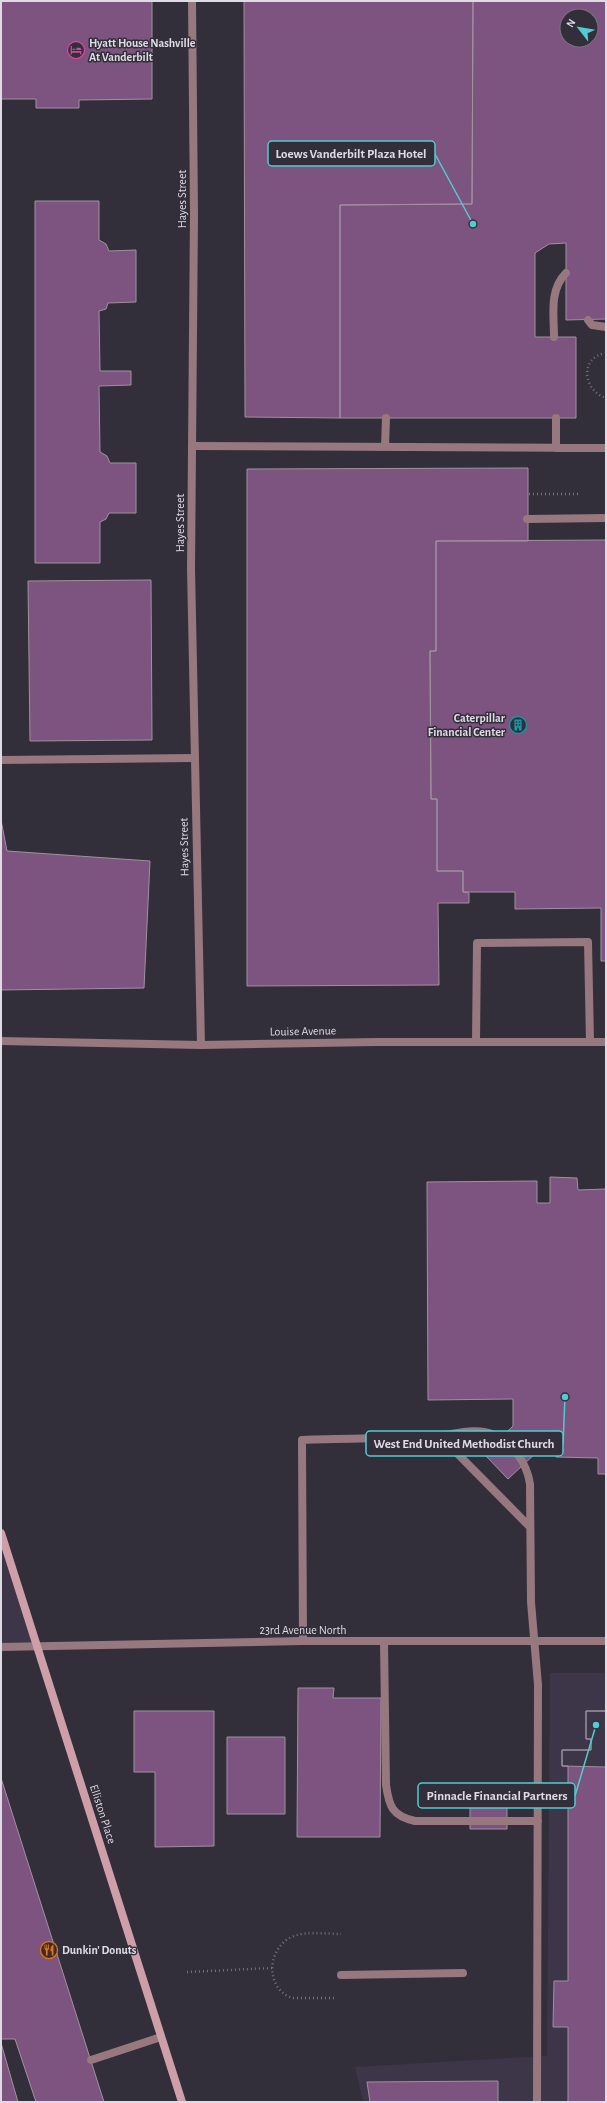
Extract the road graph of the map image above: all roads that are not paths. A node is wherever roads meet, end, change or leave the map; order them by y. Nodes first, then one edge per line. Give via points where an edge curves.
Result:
1 (192, 1) edge
2 (566, 273) dead end
3 (588, 320) dead end
4 (606, 327) edge
5 (554, 337) dead end
6 (386, 418) dead end
7 (556, 418) dead end
8 (192, 446) junction
9 (385, 447) junction
10 (556, 448) junction
11 (606, 448) edge
12 (606, 518) edge
13 (527, 519) dead end
14 (194, 758) junction
15 (1, 760) edge
16 (1, 1041) edge
17 (476, 1042) junction
18 (590, 1042) junction
19 (606, 1042) edge
20 (202, 1045) junction
21 (440, 1436) junction
22 (529, 1526) junction
23 (1, 1533) edge
24 (606, 1640) edge
25 (303, 1641) junction
26 (533, 1641) junction
27 (384, 1642) junction
28 (1, 1647) edge
29 (38, 1648) junction
30 (538, 1821) junction
31 (462, 1973) dead end
32 (341, 1975) dead end
33 (161, 2037) junction
34 (91, 2060) dead end
35 (182, 2102) edge
36 (537, 2102) edge

1 - 8 street, Hayes Street
2 - 5 street via 558,281 554,298
3 - 4 street via 592,324
6 - 9 street
7 - 10 street
8 - 9 street
8 - 14 street, Hayes Street
9 - 10 street
10 - 11 street
12 - 13 street
14 - 15 street
14 - 20 street, Hayes Street
16 - 20 street, Louise Avenue
17 - 18 street, Louise Avenue
17 - 18 street via 478,943 588,942
17 - 20 street, Louise Avenue
18 - 19 street, Louise Avenue
21 - 22 street
21 - 22 street via 464,1432 492,1434 516,1453 528,1473
21 - 25 street via 302,1440
22 - 26 street
23 - 29 main road, Elliston Place
24 - 26 street, 23rd Avenue North
25 - 27 street, 23rd Avenue North
25 - 29 street, 23rd Avenue North
26 - 27 street, 23rd Avenue North
26 - 30 street via 538,1685
27 - 30 street via 387,1796 390,1806 404,1818 415,1821
28 - 29 street, 23rd Avenue North
29 - 33 main road, Elliston Place
30 - 36 street
31 - 32 street
33 - 34 street
33 - 35 main road, Elliston Place

